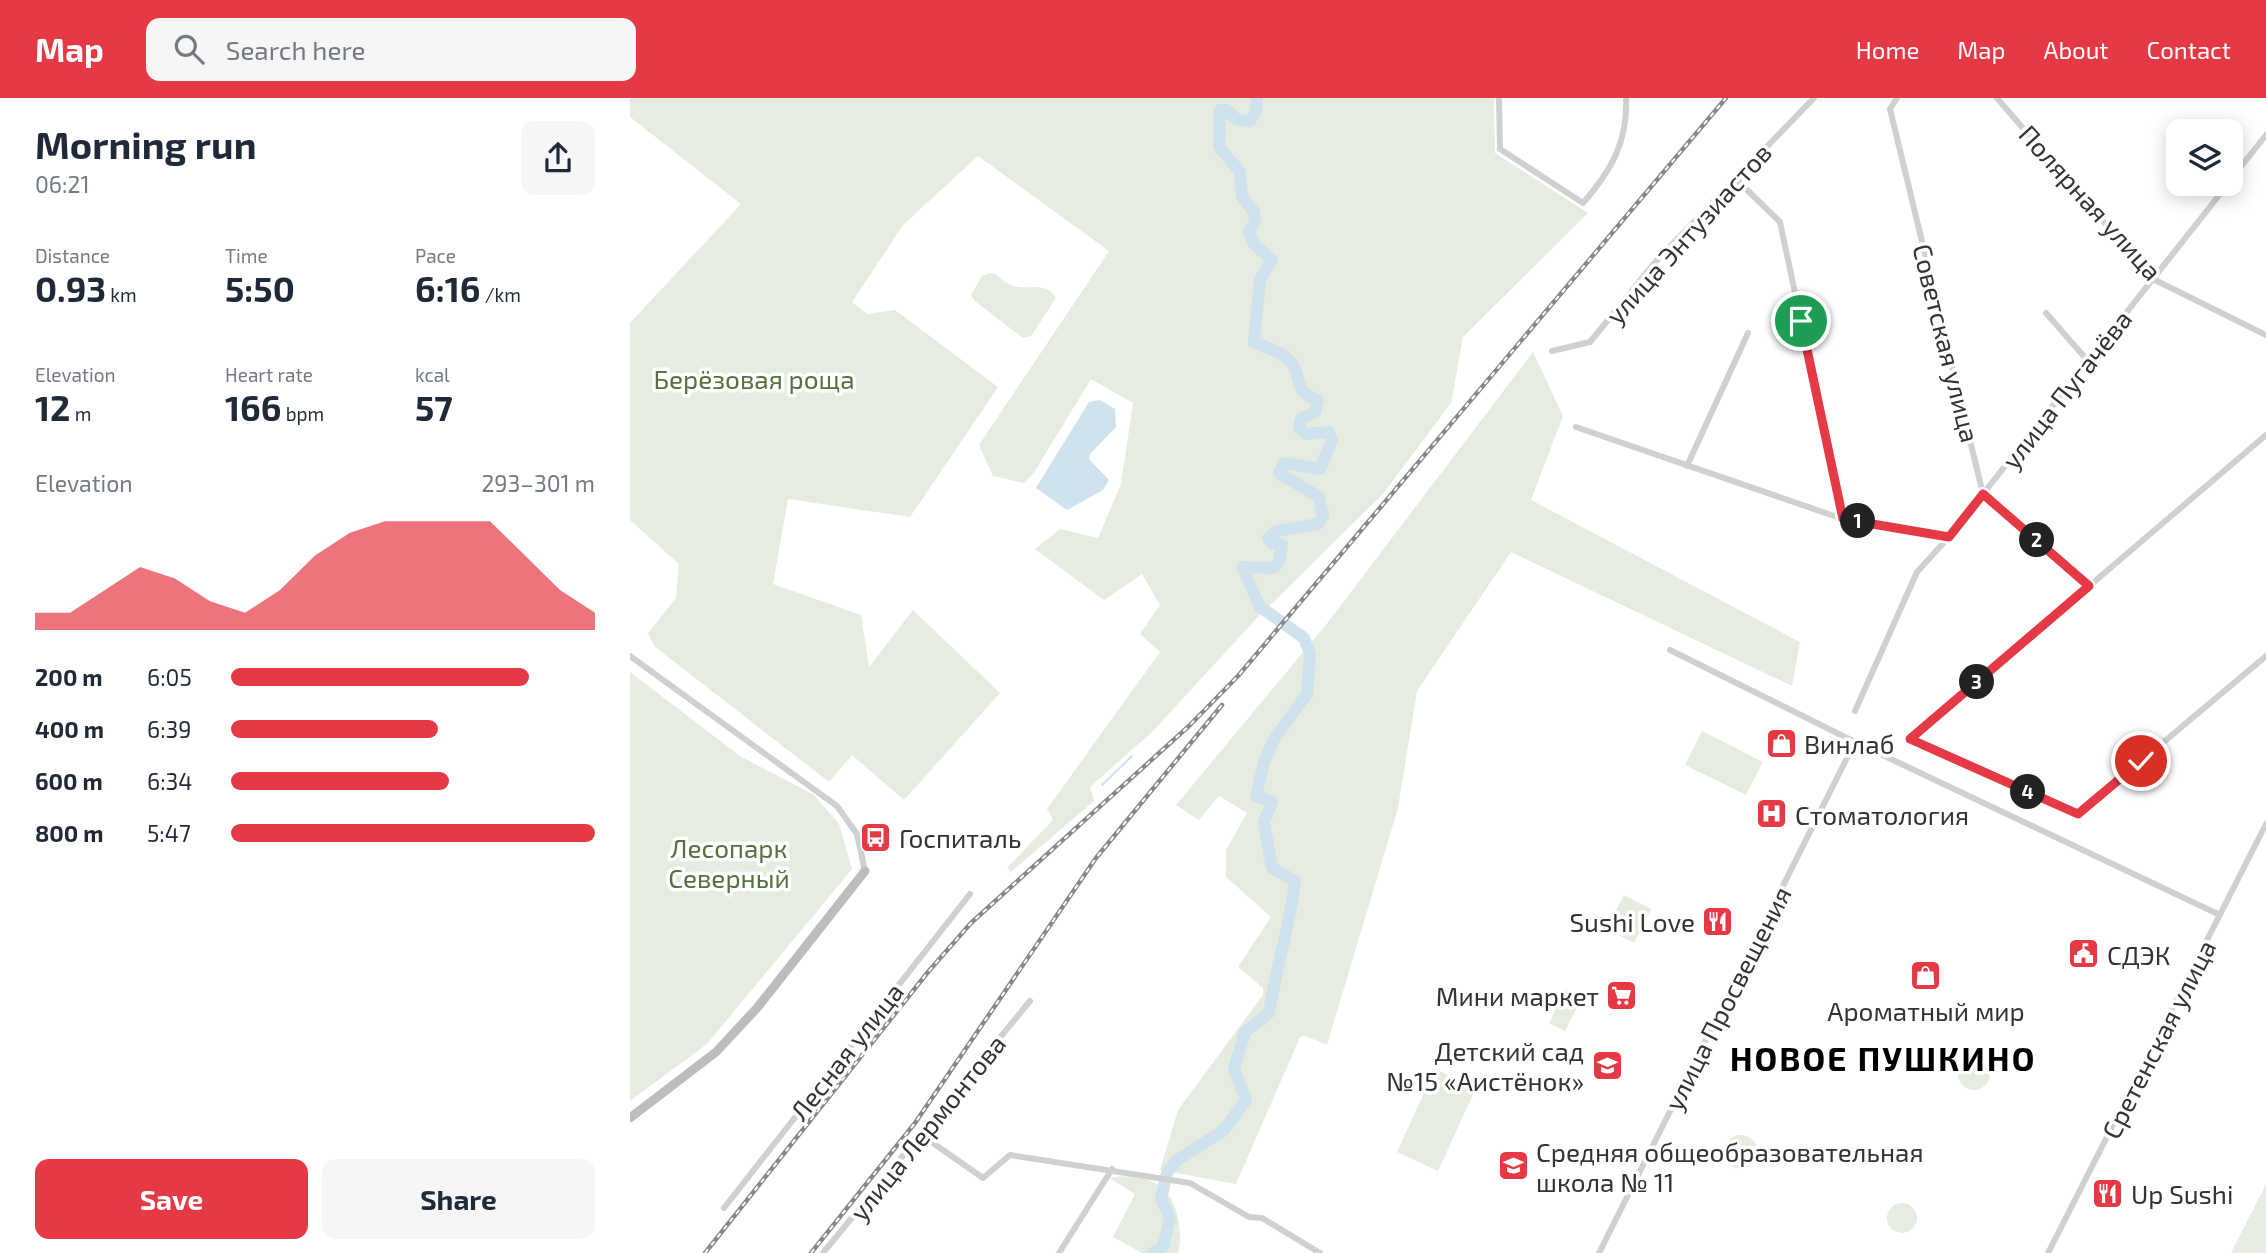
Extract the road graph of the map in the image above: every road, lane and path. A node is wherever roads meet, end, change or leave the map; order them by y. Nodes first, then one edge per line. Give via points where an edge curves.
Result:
1 (1499, 98) edge
2 (1626, 98) edge
3 (1814, 98) edge
4 (1897, 98) edge
5 (1997, 98) edge
6 (2266, 135) edge
7 (2243, 164) edge
8 (1736, 179) junction
9 (2219, 196) edge
10 (2153, 279) junction
11 (2046, 313) dead end
12 (1748, 333) dead end
13 (2266, 335) edge
14 (1552, 351) dead end
15 (2088, 360) junction
16 (1576, 427) dead end
17 (2266, 435) edge
18 (1687, 466) junction
19 (1983, 494) junction
20 (1843, 519) junction
21 (1949, 537) junction
22 (2089, 586) junction
23 (1670, 650) dead end
24 (630, 656) edge
25 (2266, 656) edge
26 (1855, 711) dead end
27 (1855, 742) junction
28 (2266, 824) edge
29 (865, 871) joint
30 (970, 894) dead end
31 (2220, 915) junction
32 (1030, 1002) dead end
33 (630, 1118) edge
34 (920, 1134) junction
35 (1111, 1169) junction
36 (724, 1208) dead end
37 (823, 1253) edge
38 (1059, 1253) edge
39 (1320, 1253) edge
40 (1599, 1253) edge
41 (2049, 1253) edge

1 - 2 street via 1500,149 1583,203 1608,175 1623,137
3 - 8 street, улица Энтузиастов
4 - 19 street, Советская улица via 1890,109
5 - 10 street, Полярная улица
6 - 7 street
8 - 14 street, улица Энтузиастов via 1657,260 1590,342
8 - 20 street via 1780,222
9 - 10 street, улица Пугачёва
10 - 13 street, Полярная улица
10 - 15 street, улица Пугачёва
11 - 15 street
12 - 18 street
15 - 19 street, улица Пугачёва
16 - 18 street
17 - 22 street
18 - 20 street
19 - 21 street, улица Пугачёва
19 - 22 street
20 - 21 street
21 - 26 street, улица Пугачёва via 1917,572
22 - 25 street via 1910,739 2078,814
23 - 27 street
24 - 29 street via 837,806 857,834
27 - 31 street
27 - 40 street, улица Просвещения
28 - 31 street, Сретенская улица
29 - 33 street via 757,1008 716,1052
30 - 36 street, Лесная улица
31 - 41 street, Сретенская улица
32 - 34 street, улица Лермонтова
34 - 35 street via 983,1178 1010,1155
34 - 37 street, улица Лермонтова
35 - 38 street
35 - 39 street via 1203,1187 1249,1217 1262,1218

